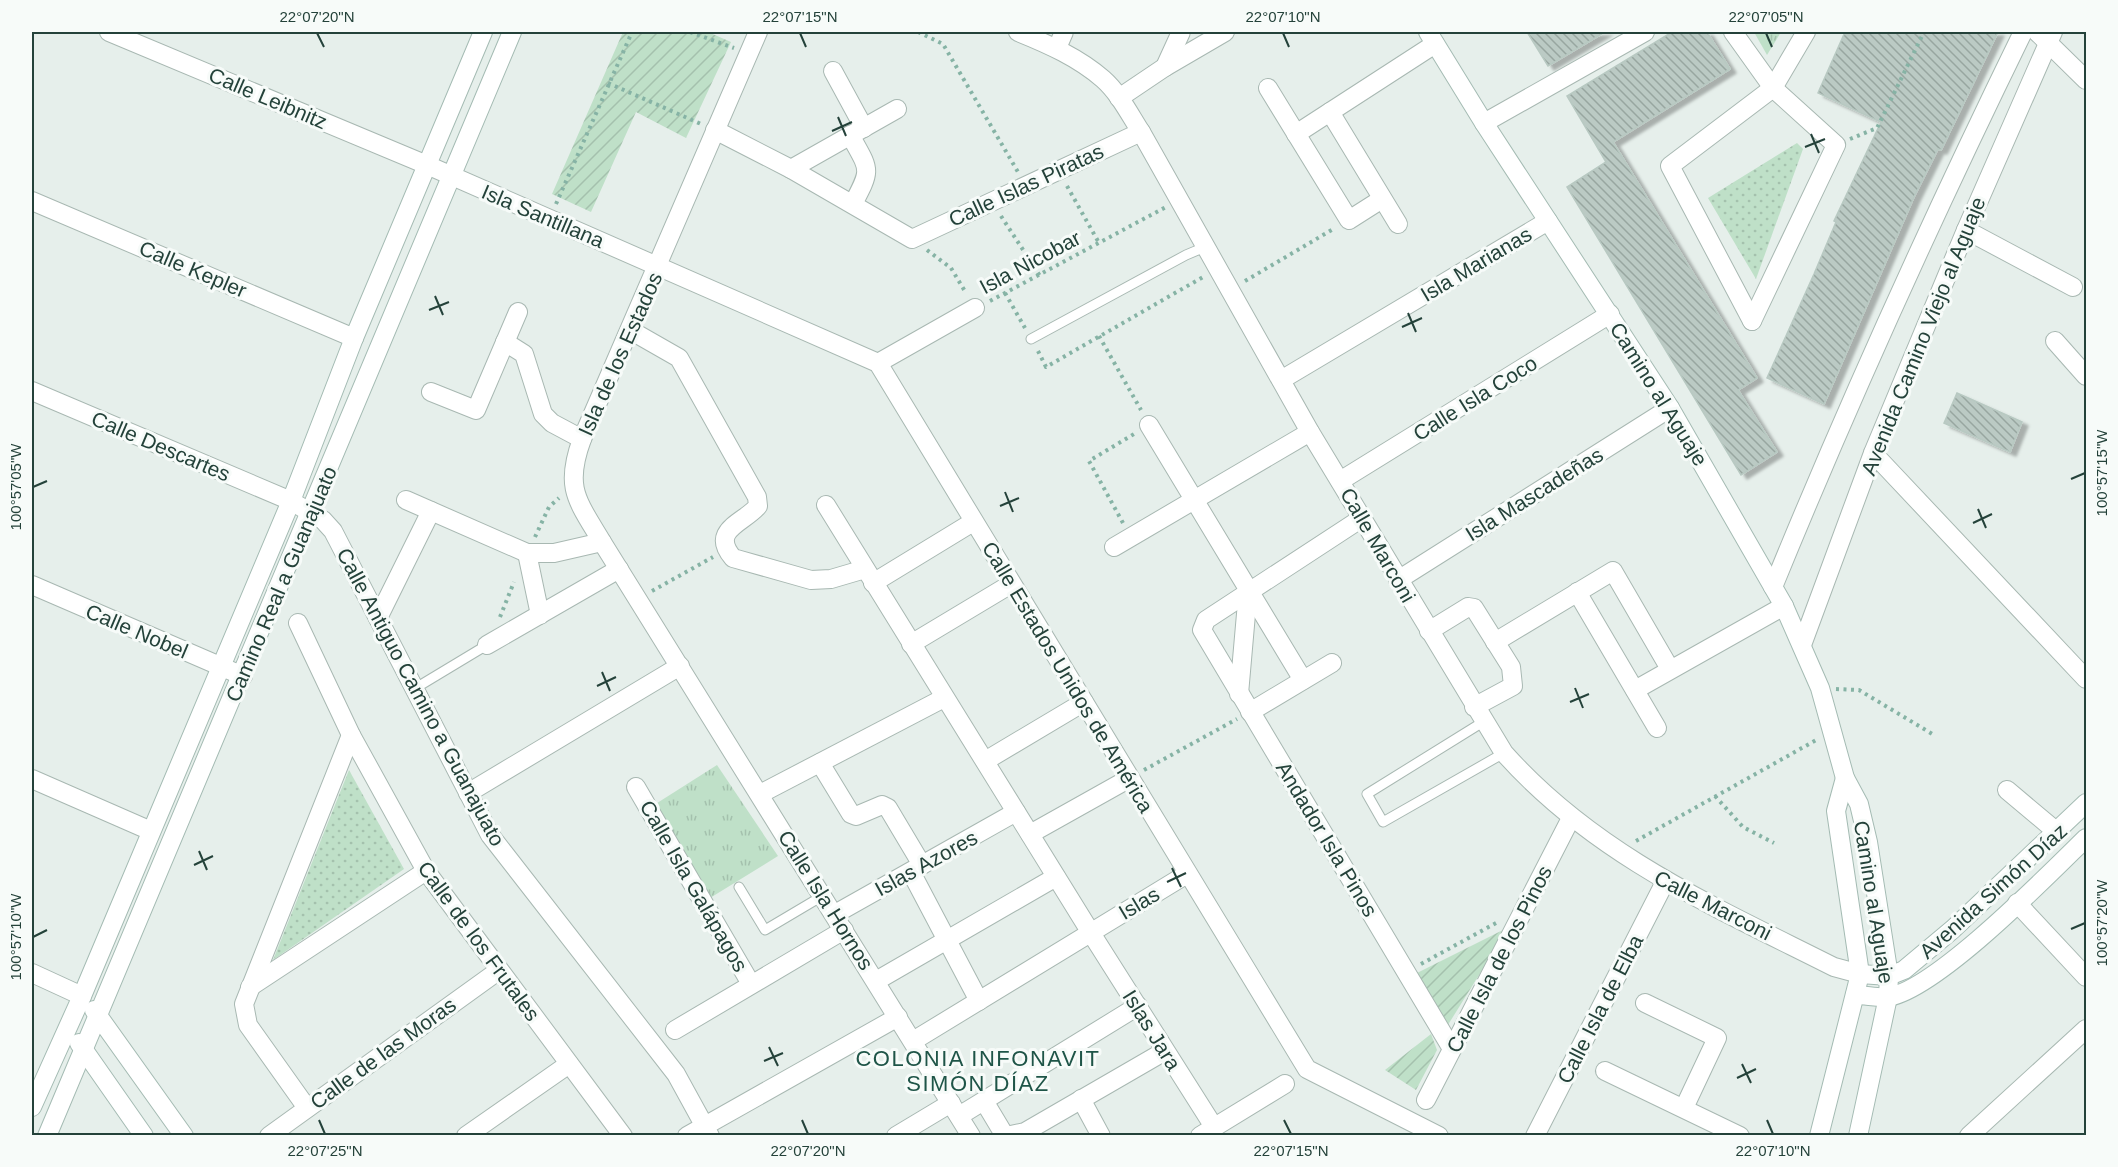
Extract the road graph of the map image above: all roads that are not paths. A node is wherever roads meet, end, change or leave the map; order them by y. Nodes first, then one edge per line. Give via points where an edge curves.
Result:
1 (109, 32) edge
2 (483, 32) edge
3 (512, 32) edge
4 (758, 32) edge
5 (1018, 32) edge
6 (1181, 32) edge
7 (1224, 32) edge
8 (1645, 32) edge
9 (1733, 32) edge
10 (1806, 32) edge
11 (2023, 32) edge
12 (2068, 32) edge
13 (1432, 38) edge
14 (2048, 38) edge
15 (1061, 40) edge
16 (1165, 67) junction
17 (833, 71) dead end
18 (2086, 80) edge
19 (1268, 88) dead end
20 (1773, 88) junction
21 (1119, 98) junction
22 (897, 109) dead end
23 (1330, 112) junction
24 (1484, 123) junction
25 (715, 130) junction
26 (857, 131) junction
27 (1141, 132) junction
28 (1296, 134) junction
29 (427, 165) junction
30 (791, 169) junction
31 (450, 176) junction
32 (1383, 199) junction
33 (32, 201) edge
34 (853, 204) junction
35 (1548, 221) junction
36 (1398, 224) dead end
37 (1965, 230) junction
38 (1205, 248) junction
39 (659, 266) junction
40 (2073, 287) dead end
41 (975, 309) road end
42 (518, 312) dead end
43 (1610, 314) junction
44 (630, 330) junction
45 (354, 338) junction
46 (1031, 339) dead end
47 (2055, 341) dead end
48 (505, 342) junction
49 (878, 363) junction
50 (2086, 376) edge
51 (1281, 380) junction
52 (32, 391) edge
53 (431, 392) dead end
54 (1670, 408) junction
55 (1149, 424) road end
56 (1310, 432) junction
57 (582, 439) junction
58 (1873, 453) junction
59 (1340, 481) junction
60 (406, 500) dead end
61 (1193, 500) junction
62 (291, 501) junction
63 (826, 505) dead end
64 (431, 511) junction
65 (311, 512) junction
66 (1362, 518) junction
67 (973, 522) junction
68 (602, 542) junction
69 (1114, 547) dead end
70 (527, 553) junction
71 (619, 569) junction
72 (869, 576) junction
73 (1398, 580) junction
74 (32, 585) edge
75 (1011, 585) junction
76 (1773, 586) junction
77 (1248, 591) junction
78 (1577, 592) junction
79 (1784, 606) junction
80 (540, 615) junction
81 (378, 618) junction
82 (298, 623) dead end
83 (1429, 632) junction
84 (1495, 642) junction
85 (911, 644) junction
86 (487, 645) joint
87 (1803, 645) junction
88 (1332, 663) dead end
89 (680, 666) junction
90 (221, 667) junction
91 (1671, 669) junction
92 (243, 676) junction
93 (2086, 679) edge
94 (1303, 680) junction
95 (414, 689) junction
96 (1635, 690) junction
97 (1239, 694) junction
98 (944, 698) junction
99 (1084, 702) junction
100 (1250, 712) junction
101 (1479, 714) junction
102 (1657, 728) dead end
103 (351, 735) junction
104 (1504, 753) junction
105 (985, 761) junction
106 (820, 763) junction
107 (1130, 778) junction
108 (1845, 778) junction
109 (32, 779) edge
110 (636, 788) dead end
111 (2007, 790) dead end
112 (468, 793) junction
113 (760, 794) junction
114 (2086, 803) edge
115 (1016, 812) junction
116 (1571, 818) junction
117 (151, 831) junction
118 (2057, 832) junction
119 (1030, 834) junction
120 (2086, 838) edge
121 (917, 868) junction
122 (426, 872) junction
123 (1187, 874) junction
124 (1056, 877) junction
125 (1665, 882) junction
126 (739, 887) dead end
127 (824, 895) junction
128 (2017, 903) junction
129 (840, 922) junction
130 (1090, 933) junction
131 (947, 939) junction
132 (1834, 967) junction
133 (498, 971) junction
134 (32, 974) edge
135 (1860, 974) junction
136 (1889, 976) junction
137 (2086, 977) edge
138 (876, 981) junction
139 (751, 984) junction
140 (250, 987) junction
141 (1855, 995) junction
142 (82, 996) junction
143 (1888, 997) junction
144 (979, 1001) junction
145 (1645, 1003) dead end
146 (1138, 1006) junction
147 (99, 1016) junction
148 (898, 1017) junction
149 (67, 1027) junction
150 (2086, 1029) edge
151 (675, 1030) dead end
152 (913, 1041) junction
153 (1452, 1049) junction
154 (85, 1050) junction
155 (1165, 1051) junction
156 (569, 1064) junction
157 (1605, 1071) dead end
158 (1285, 1084) dead end
159 (1081, 1099) junction
160 (1426, 1100) dead end
161 (984, 1101) junction
162 (32, 1107) edge
163 (307, 1108) junction
164 (1684, 1108) junction
165 (955, 1109) junction
166 (707, 1131) edge
167 (1207, 1131) edge
168 (47, 1136) edge
169 (144, 1136) edge
170 (184, 1136) edge
171 (269, 1136) edge
172 (466, 1136) edge
173 (623, 1136) edge
174 (687, 1136) edge
175 (896, 1136) edge
176 (971, 1136) edge
177 (1006, 1136) edge
178 (1101, 1136) edge
179 (1439, 1136) edge
180 (1535, 1136) edge
181 (1740, 1136) edge
182 (1819, 1136) edge
183 (1858, 1136) edge
184 (1969, 1136) edge

1 - 29 street, Calle Leibnitz
2 - 29 street, Camino Real a Guanajuato
3 - 31 street, Camino Real a Guanajuato
4 - 25 street, Isla de los Estados
5 - 15 street, Calle Marconi
6 - 16 street
7 - 16 street
8 - 24 street
9 - 20 street
10 - 20 street
11 - 76 street, Avenida Camino Viejo al Aguaje via 1843,418
12 - 14 street
13 - 23 street
13 - 24 street, Camino al Aguaje
14 - 18 street
14 - 37 street, Avenida Camino Viejo al Aguaje
15 - 21 street, Calle Marconi
16 - 21 street
17 - 26 street
19 - 28 street
20 - 20 street via 1670,166 1752,321 1836,145
21 - 27 street, Calle Marconi
22 - 26 street
23 - 28 street
23 - 32 street
24 - 35 street, Camino al Aguaje
25 - 30 street
25 - 39 street, Isla de los Estados
26 - 30 street
26 - 34 street via 868,175
27 - 34 street, Calle Islas Piratas via 912,239
27 - 38 street, Calle Marconi
28 - 32 street via 1349,220
29 - 31 street, Isla Santillana
29 - 45 street, Camino Real a Guanajuato
30 - 34 street
31 - 39 street, Isla Santillana
31 - 65 street, Camino Real a Guanajuato
32 - 36 street
33 - 45 street, Calle Kepler
35 - 43 street, Camino al Aguaje
35 - 51 street, Isla Marianas
37 - 40 street
37 - 58 street, Avenida Camino Viejo al Aguaje
38 - 46 lane
38 - 51 street, Calle Marconi
39 - 44 street, Isla de los Estados
39 - 49 street
41 - 49 street
42 - 48 street
43 - 54 street, Camino al Aguaje
43 - 59 street, Calle Isla Coco
44 - 57 street, Isla de los Estados
44 - 72 street via 679,358 757,497 758,506 752,513 728,529 727,549 733,558 811,580
45 - 62 street, Camino Real a Guanajuato
47 - 50 street
48 - 53 street via 476,410
48 - 57 street via 524,354 543,414
49 - 67 street, Calle Estados Unidos de América
51 - 56 street, Calle Marconi
52 - 62 street, Calle Descartes
54 - 73 street, Isla Mascadeñas
54 - 76 street, Camino al Aguaje
55 - 61 street
56 - 59 street, Calle Marconi
56 - 61 street
57 - 68 street, Isla de los Estados via 573,464 573,485
58 - 87 street, Avenida Camino Viejo al Aguaje
58 - 93 street
59 - 66 street, Calle Marconi
60 - 64 street
61 - 69 street
61 - 77 street
62 - 65 street, Calle Antiguo Camino a Guanajuato
62 - 90 street, Camino Real a Guanajuato
63 - 72 street, Islas Jara
64 - 70 street
64 - 81 street
65 - 81 street, Calle Antiguo Camino a Guanajuato via 333,531
65 - 92 street, Camino Real a Guanajuato
66 - 73 street, Calle Marconi
66 - 77 street
67 - 72 street
67 - 75 street, Calle Estados Unidos de América
68 - 70 street via 554,553
68 - 71 street, Isla de los Estados
70 - 80 street
71 - 80 street
71 - 89 street, Isla de los Estados
72 - 85 street, Islas Jara
73 - 83 street, Calle Marconi
74 - 90 street, Calle Nobel
75 - 85 street
75 - 99 street, Calle Estados Unidos de América
76 - 79 street, Camino al Aguaje
77 - 94 street
77 - 97 street
77 - 97 street, Andador Isla Pinos via 1206,620 1202,630
78 - 84 street
78 - 91 street via 1613,571
78 - 96 street
79 - 87 street, Camino al Aguaje
79 - 91 street
80 - 86 street
81 - 95 street, Calle Antiguo Camino a Guanajuato
82 - 103 street, Calle de los Frutales
83 - 84 street via 1468,607 1474,609
83 - 101 street, Calle Marconi
84 - 101 street via 1511,667 1513,686
85 - 98 street, Islas Jara
86 - 95 lane
87 - 108 street, Camino al Aguaje via 1820,688
88 - 94 street
89 - 112 street
89 - 113 street, Calle Isla Hornos
90 - 92 street, Calle Nobel
90 - 117 street, Camino Real a Guanajuato
91 - 96 street
92 - 147 street, Camino Real a Guanajuato
94 - 100 street
95 - 112 street, Calle Antiguo Camino a Guanajuato
96 - 102 street
97 - 100 street, Andador Isla Pinos
98 - 105 street, Islas Jara
98 - 106 street
99 - 105 street
99 - 107 street, Calle Estados Unidos de América
100 - 153 street, Andador Isla Pinos
101 - 104 street, Calle Marconi
101 - 104 lane via 1368,794 1383,822
103 - 122 street, Calle de los Frutales
103 - 140 street
104 - 116 street, Calle Marconi via 1534,787
105 - 115 street, Islas Jara
106 - 113 street
106 - 121 street via 851,814 856,816 882,805 888,808
107 - 119 street
107 - 123 street, Calle Estados Unidos de América
108 - 135 street, Camino al Aguaje via 1836,811
108 - 136 street, Camino al Aguaje via 1859,804 1868,842
109 - 117 street
110 - 139 street, Calle Isla Galápagos
111 - 118 street
112 - 166 street, Calle Antiguo Camino a Guanajuato via 490,835 676,1074
113 - 127 street, Calle Isla Hornos
114 - 118 street, Avenida Simón Díaz
115 - 119 street, Islas Jara
115 - 121 street, Islas Azores
116 - 125 street, Calle Marconi
116 - 153 street, Calle Isla de los Pinos
117 - 142 street, Camino Real a Guanajuato
118 - 136 street, Avenida Simón Díaz via 1922,956 1905,970
119 - 124 street, Islas Jara
120 - 128 street, Avenida Simón Díaz
121 - 129 street, Islas Azores via 863,898
121 - 131 street
122 - 133 street, Calle de los Frutales
122 - 140 street
123 - 130 street, Islas
123 - 179 street, Calle Estados Unidos de América via 1307,1069
124 - 130 street, Islas Jara
124 - 131 street
125 - 132 street, Calle Marconi
125 - 180 street, Calle Isla de Elba
126 - 127 lane via 765,930
127 - 129 street, Calle Isla Hornos
128 - 137 street
128 - 143 street, Avenida Simón Díaz via 1964,952 1913,987
129 - 138 street, Calle Isla Hornos
129 - 139 street, Islas Azores
130 - 144 street
130 - 146 street, Islas Jara
131 - 138 street
131 - 144 street
132 - 135 street, Calle Marconi
132 - 141 street, Calle Marconi
133 - 156 street, Calle de los Frutales
133 - 163 street, Calle de las Moras
134 - 142 street
135 - 136 street
135 - 141 street, Camino al Aguaje
136 - 143 street, Camino al Aguaje
138 - 148 street, Calle Isla Hornos
139 - 151 street, Islas Azores
140 - 163 street via 244,1004 248,1024
141 - 143 street, Avenida Simón Díaz
141 - 182 street, Camino al Aguaje
142 - 147 street
142 - 149 street, Camino Real a Guanajuato
143 - 183 street, Camino al Aguaje
144 - 152 street
145 - 164 street via 1717,1038
146 - 155 street, Islas Jara
146 - 161 street
147 - 154 street, Camino Real a Guanajuato
147 - 170 street
148 - 152 street, Calle Isla Hornos
148 - 166 street
149 - 154 street
149 - 162 street, Camino Real a Guanajuato
150 - 184 street
152 - 165 street, Calle Isla Hornos
153 - 160 street, Calle Isla de los Pinos
154 - 168 street, Camino Real a Guanajuato
154 - 169 street
155 - 159 street
155 - 167 street, Islas Jara
156 - 172 street
156 - 173 street, Calle de los Frutales
157 - 164 street
158 - 167 street
159 - 177 street via 1025,1132
159 - 178 street
161 - 165 street
161 - 177 street
163 - 171 street, Calle de las Moras
164 - 181 street
165 - 175 street
165 - 176 street, Calle Isla Hornos
166 - 174 street

